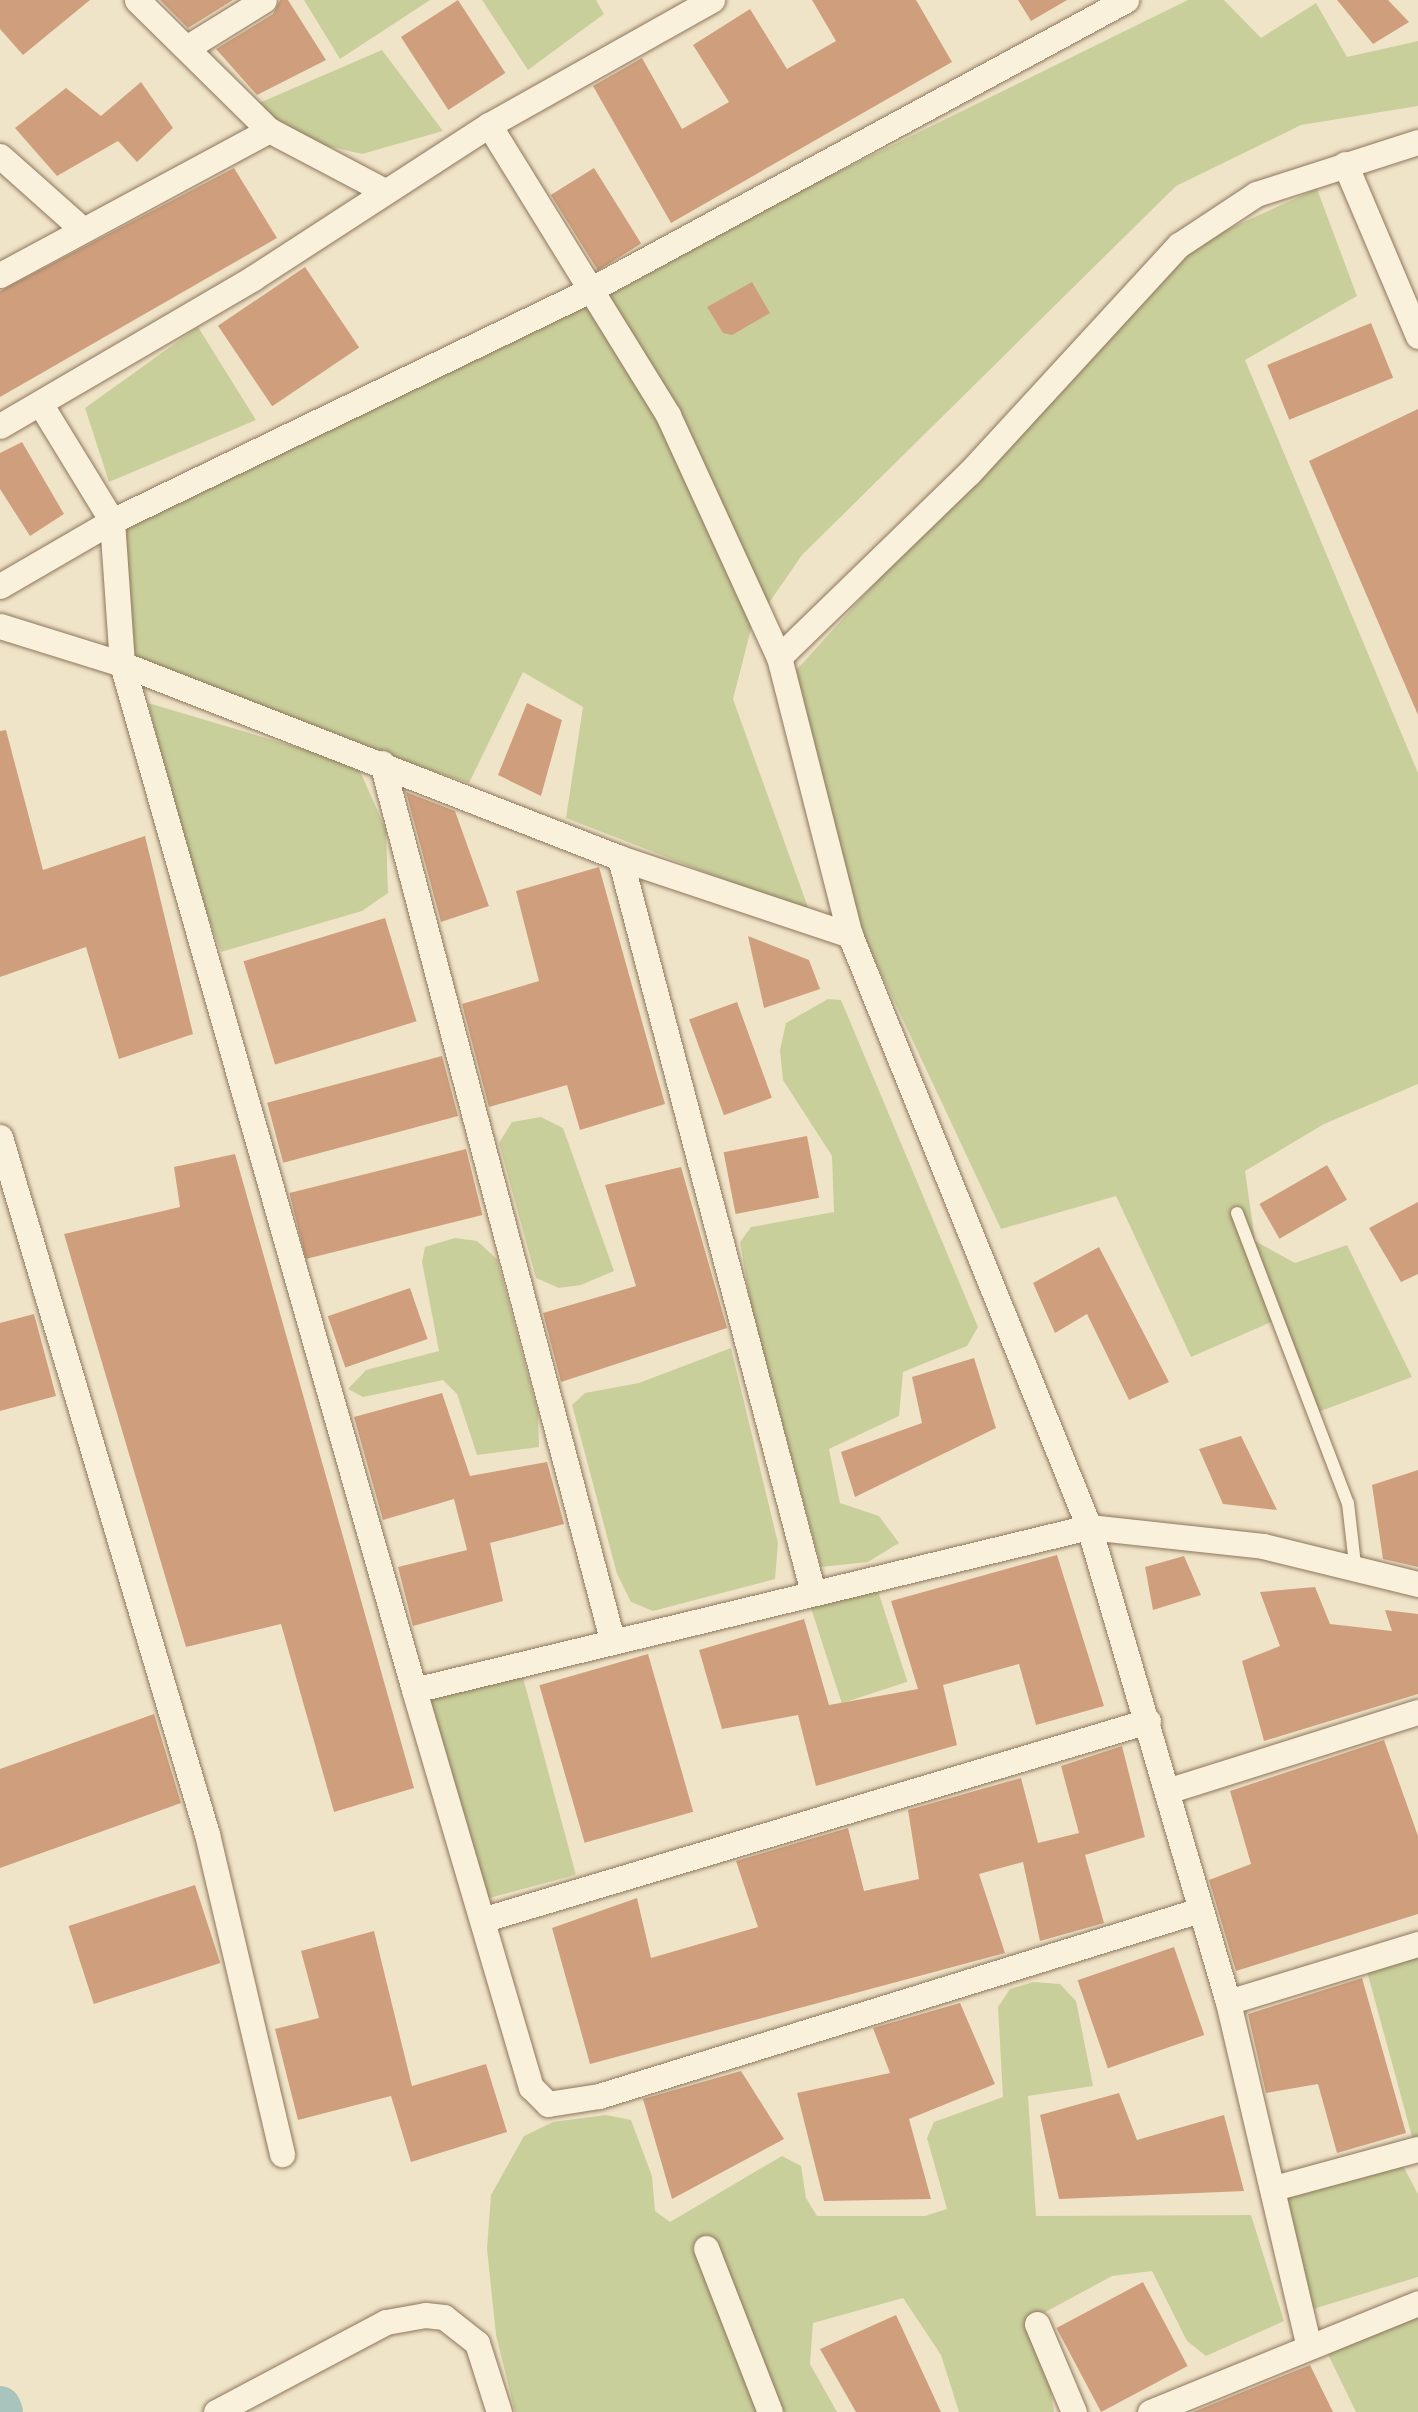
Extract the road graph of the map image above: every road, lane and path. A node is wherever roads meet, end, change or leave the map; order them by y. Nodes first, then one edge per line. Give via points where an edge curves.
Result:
1 (137, 0) edge
2 (264, 0) edge
3 (712, 0) edge
4 (1126, 0) edge
5 (188, 47) junction
6 (489, 125) junction
7 (269, 130) junction
8 (1418, 142) edge
9 (0, 156) edge
10 (1345, 164) junction
11 (383, 190) junction
12 (82, 228) junction
13 (0, 275) edge
14 (588, 291) junction
15 (1418, 336) edge
16 (41, 405) junction
17 (0, 426) edge
18 (112, 521) junction
19 (0, 586) edge
20 (0, 626) edge
21 (780, 657) junction
22 (122, 664) junction
23 (382, 763) junction
24 (620, 858) junction
25 (850, 935) junction
26 (0, 1137) edge
27 (1237, 1213) dead end
28 (1089, 1527) junction
29 (1354, 1564) junction
30 (1418, 1584) edge
31 (812, 1589) junction
32 (612, 1640) junction
33 (414, 1690) junction
34 (1418, 1712) edge
35 (1148, 1721) junction
36 (1167, 1791) junction
37 (1200, 1910) junction
38 (485, 1918) junction
39 (1418, 1944) edge
40 (1228, 2002) junction
41 (1418, 2149) edge
42 (282, 2154) dead end
43 (1274, 2188) junction
44 (706, 2248) dead end
45 (1418, 2302) edge
46 (1037, 2324) dead end
47 (1309, 2346) junction
48 (216, 2412) edge
49 (498, 2412) edge
50 (770, 2412) edge
51 (1074, 2412) edge
52 (1150, 2412) edge

1 - 5 street
2 - 5 street
3 - 6 street
4 - 14 street
5 - 7 street
6 - 11 street
6 - 14 street
7 - 11 street
7 - 12 street
8 - 10 street
9 - 12 street
10 - 15 street
10 - 21 street via 1256,194 1179,246 969,473
11 - 16 street via 253,278
12 - 13 street
14 - 18 street
14 - 21 street via 686,448
16 - 17 street
16 - 18 street
18 - 19 street
18 - 22 street
20 - 22 street
21 - 25 street
22 - 23 street
22 - 33 street
23 - 24 street
23 - 32 street
24 - 25 street
24 - 31 street
25 - 28 street
26 - 42 street via 207,1834
27 - 29 lane via 1348,1503
28 - 29 street
28 - 31 street
28 - 35 street
29 - 30 street
31 - 32 street
32 - 33 street
33 - 38 street
34 - 36 street
35 - 36 street
35 - 38 street
36 - 37 street
37 - 38 street via 560,2106 538,2098 531,2086
37 - 40 street
39 - 40 street
40 - 43 street
41 - 43 street
43 - 47 street
44 - 50 street
45 - 47 street
46 - 51 street
47 - 52 street
48 - 49 street via 386,2322 425,2315 444,2318 476,2343

